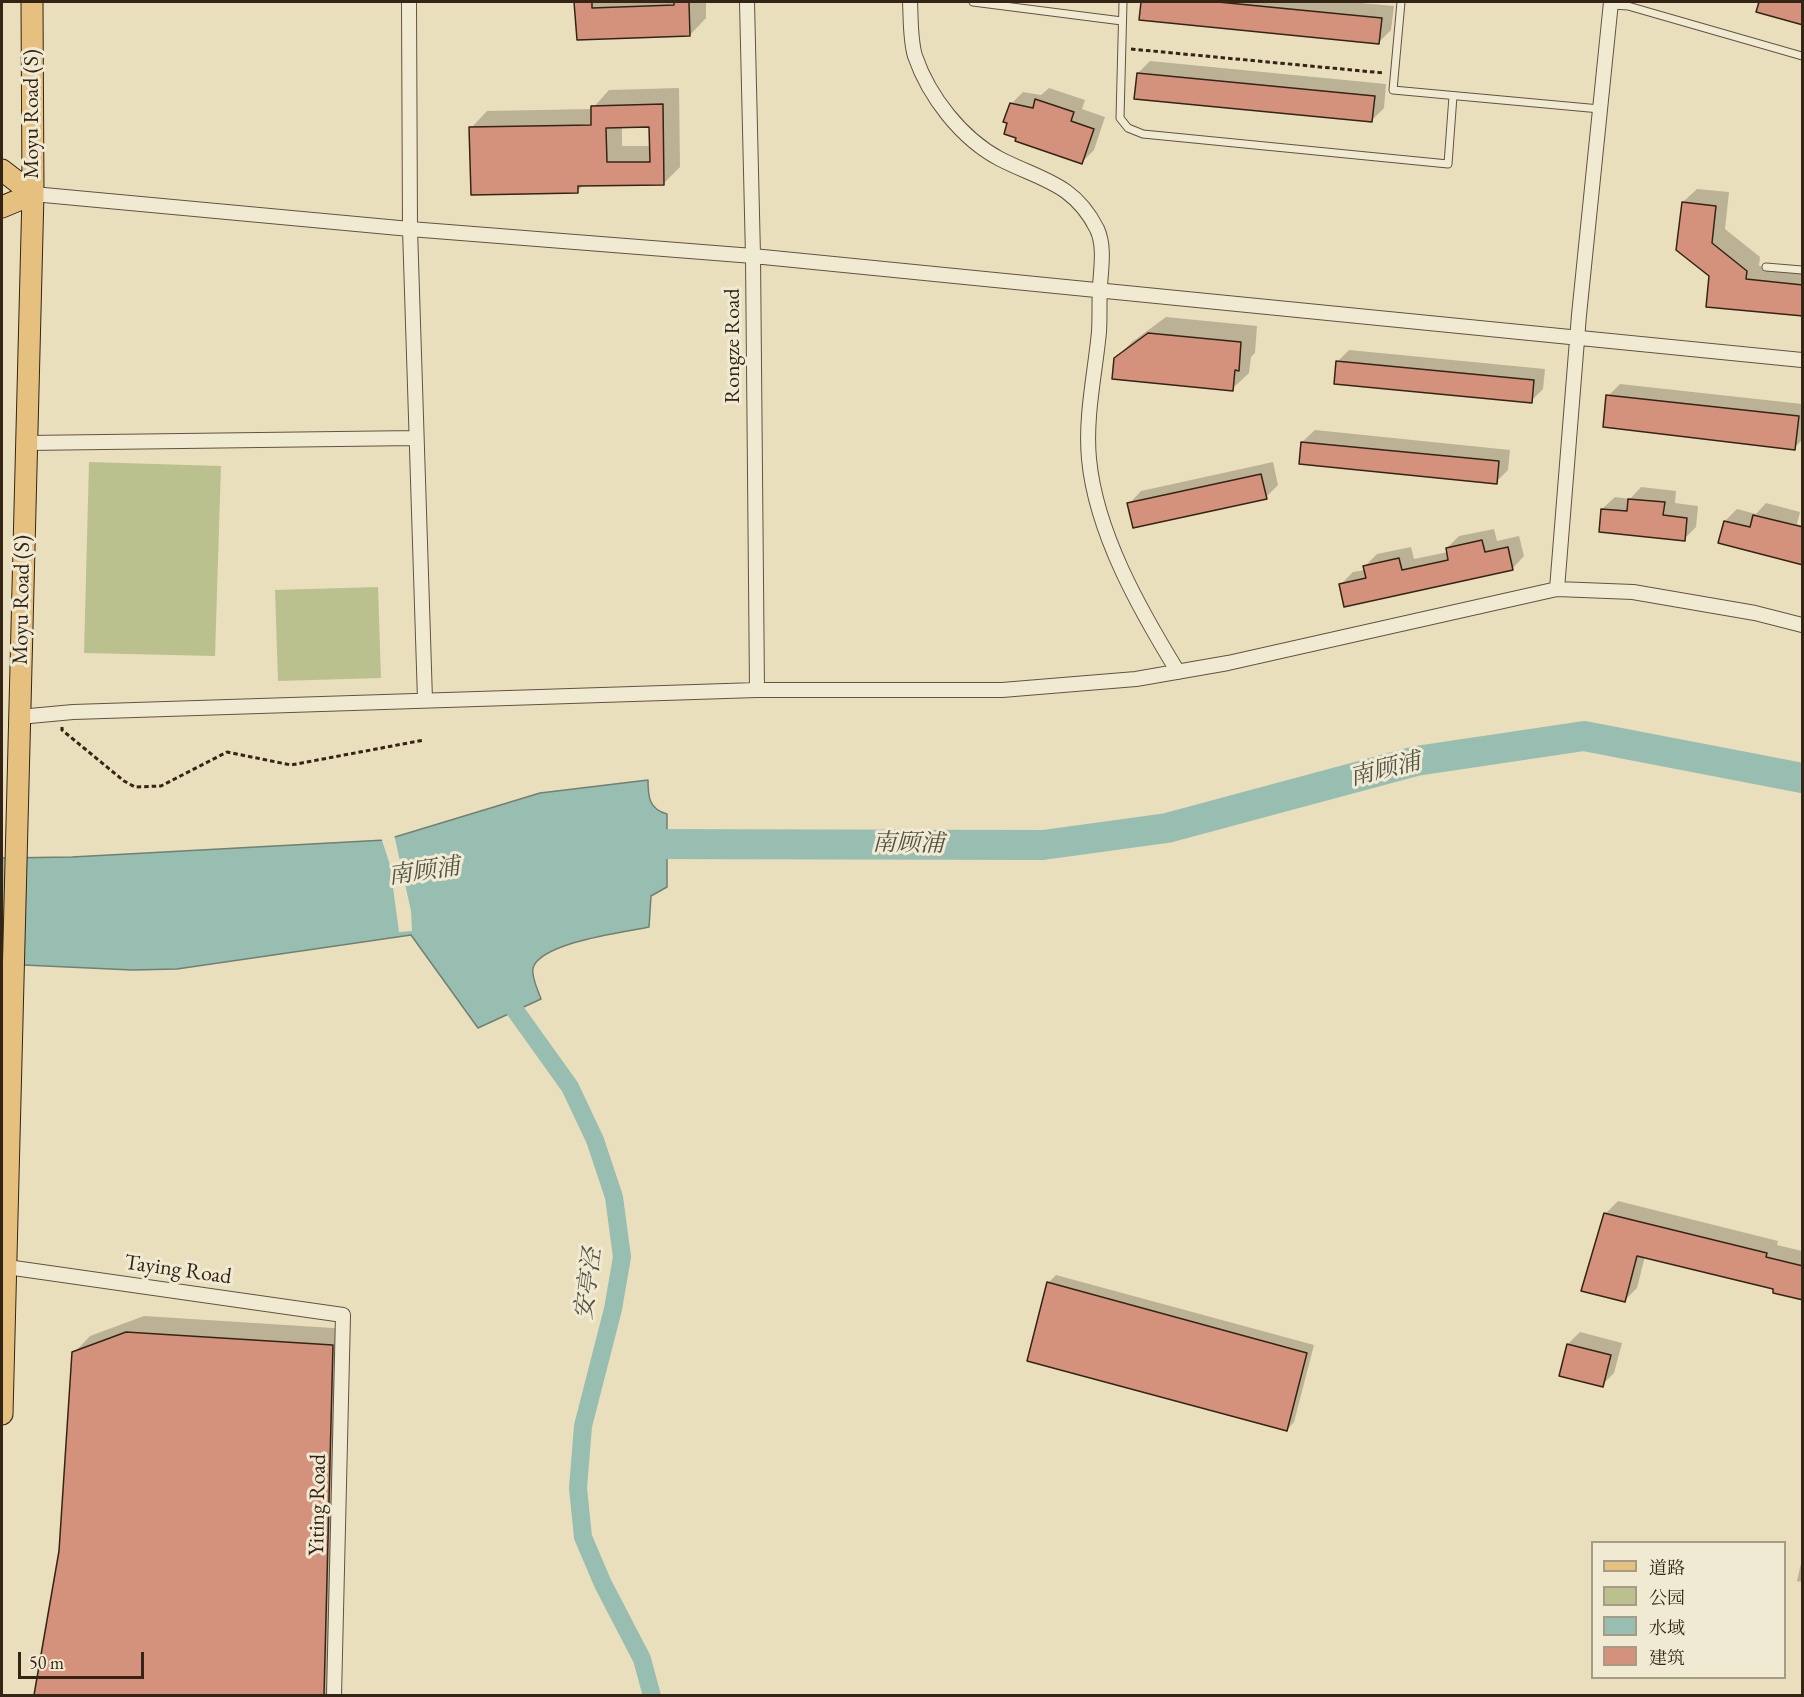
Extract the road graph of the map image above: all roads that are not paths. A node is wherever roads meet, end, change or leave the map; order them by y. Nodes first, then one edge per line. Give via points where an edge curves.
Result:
1 (32, 2) edge
2 (409, 2) edge
3 (747, 2) edge
4 (910, 2) edge
5 (973, 2) edge
6 (1123, 2) edge
7 (1401, 2) edge
8 (1611, 3) edge
9 (1122, 21) junction
10 (1803, 56) edge
11 (1453, 96) junction
12 (1600, 109) junction
13 (2, 170) edge
14 (33, 194) junction
15 (2, 207) edge
16 (410, 229) junction
17 (753, 256) junction
18 (1766, 267) dead end
19 (1803, 270) edge
20 (1100, 291) junction
21 (1577, 339) junction
22 (1803, 360) edge
23 (417, 438) junction
24 (26, 443) junction
25 (1557, 589) junction
26 (1803, 625) edge
27 (1178, 672) junction
28 (757, 690) junction
29 (425, 700) junction
30 (19, 717) junction
31 (7, 1267) junction
32 (343, 1315) joint
33 (2, 1414) edge
34 (334, 1695) edge

1 - 14 main road, Moyu Road (S)
2 - 16 street
3 - 17 street, Rongze Road
4 - 20 street via 915,55 930,89 949,115 974,142 999,159 1057,183 1082,205 1098,230 1102,249
5 - 9 lane
6 - 9 lane
7 - 11 lane via 1393,90
8 - 10 lane
8 - 12 street
9 - 11 lane via 1120,118 1128,128 1143,134 1448,164
11 - 12 lane
12 - 21 street
13 - 14 main road
14 - 15 main road
14 - 16 street
14 - 24 main road, Moyu Road (S)
16 - 17 street
16 - 23 street
17 - 20 street
17 - 28 street, Rongze Road
18 - 19 lane
20 - 21 street
20 - 27 street via 1089,404 1089,460 1116,555 1151,628
21 - 22 street
21 - 25 street
23 - 24 street
23 - 29 street
24 - 30 main road, Moyu Road (S)
25 - 26 street via 1633,591
25 - 27 street
27 - 28 street via 1002,690
28 - 29 street
29 - 30 street
30 - 31 main road, Moyu Road (S)
31 - 32 street, Taying Road
31 - 33 main road, Moyu Road (S)
32 - 34 street, Yiting Road

